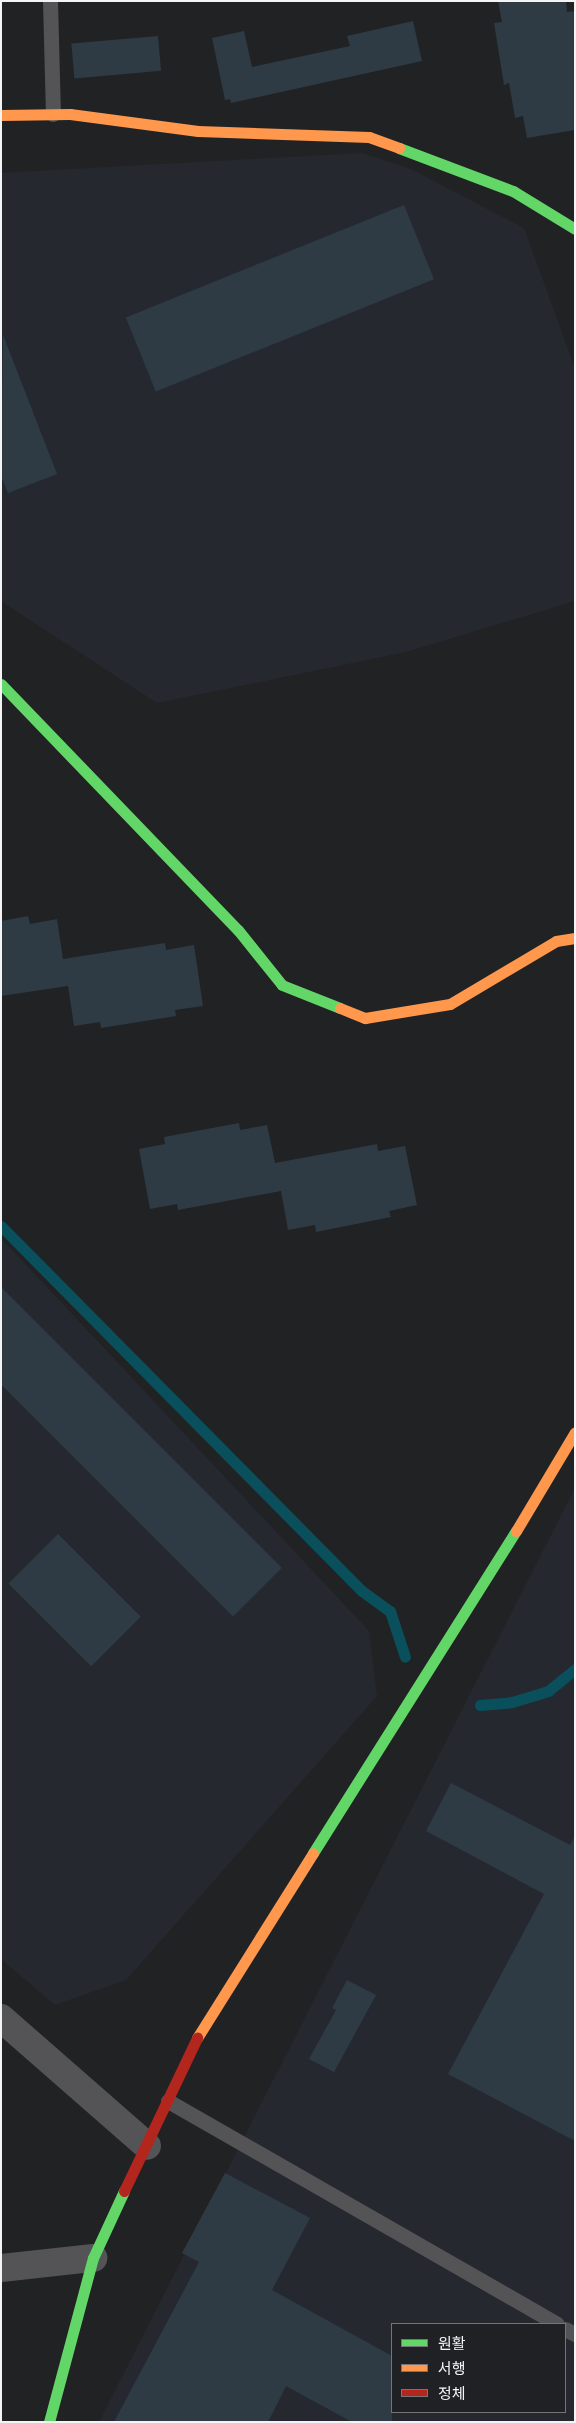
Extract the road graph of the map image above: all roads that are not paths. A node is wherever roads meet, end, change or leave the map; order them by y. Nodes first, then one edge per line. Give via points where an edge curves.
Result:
1 (50, 1) edge
2 (53, 114) junction
3 (1, 115) edge
4 (575, 228) edge
5 (1, 684) edge
6 (575, 938) edge
7 (575, 1432) edge
8 (1, 2018) edge
9 (168, 2101) junction
10 (147, 2146) junction
11 (93, 2258) junction
12 (1, 2268) edge
13 (555, 2323) edge
14 (50, 2422) edge

1 - 2 lane
2 - 3 street
2 - 4 street via 198,131 369,137 513,191
5 - 6 street via 218,909 282,985 365,1018 450,1004 556,941
7 - 9 street via 477,1596 203,2025
8 - 10 street
9 - 10 street
9 - 13 lane
10 - 11 street
11 - 12 street
11 - 14 street

